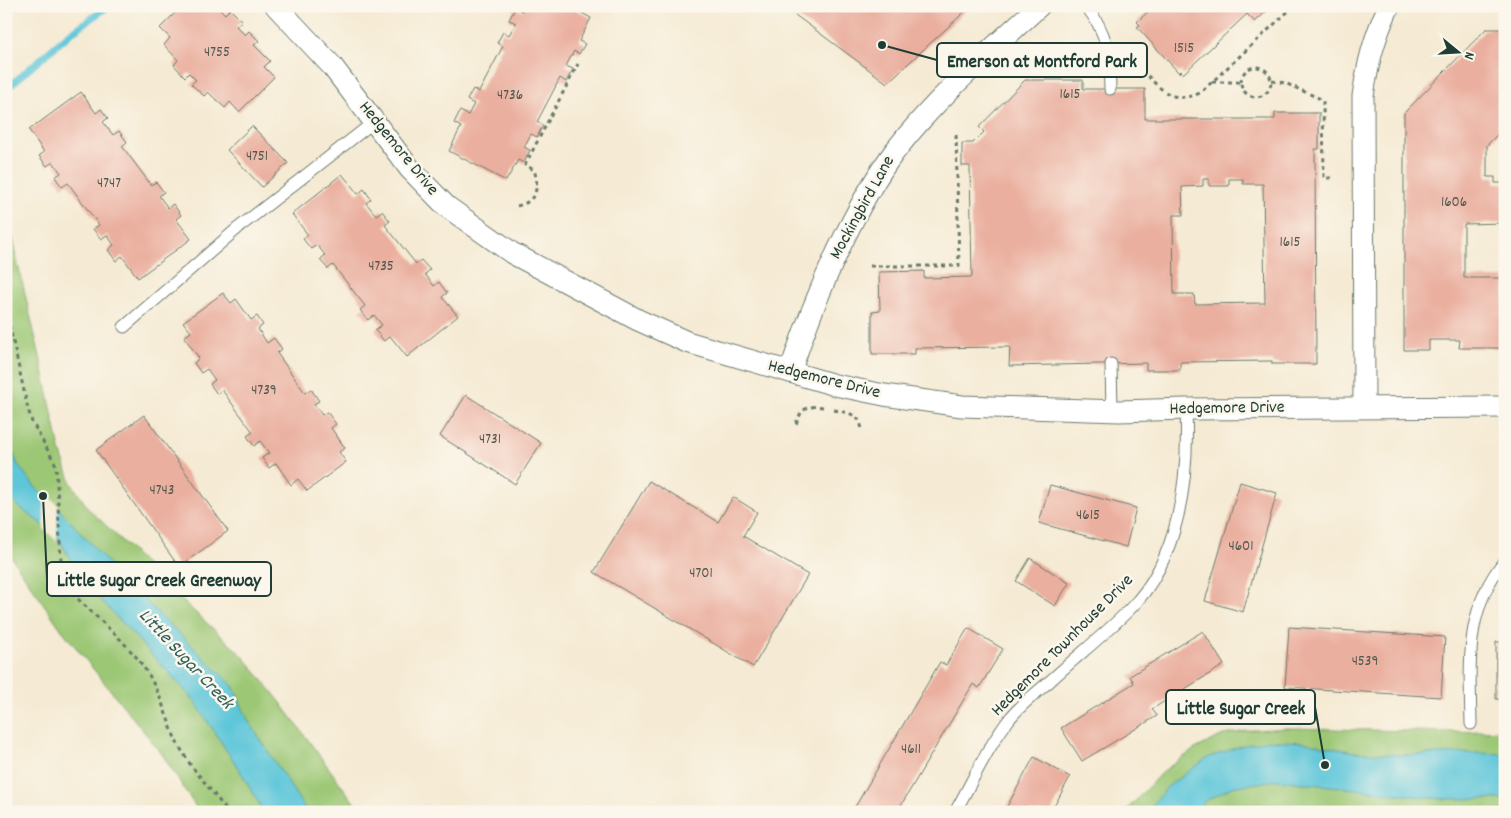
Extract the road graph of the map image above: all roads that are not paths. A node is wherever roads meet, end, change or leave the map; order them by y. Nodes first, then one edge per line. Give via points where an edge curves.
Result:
1 (276, 6) edge
2 (1040, 6) edge
3 (1086, 6) edge
4 (1388, 6) edge
5 (1110, 89) dead end
6 (374, 122) junction
7 (124, 326) dead end
8 (1111, 364) dead end
9 (790, 372) junction
10 (1505, 407) edge
11 (1364, 408) junction
12 (1186, 409) junction
13 (1112, 411) junction
14 (1505, 560) edge
15 (1471, 724) dead end
16 (955, 812) edge

1 - 6 street, Hedgemore Drive via 332,66
2 - 9 street, Mockingbird Lane via 924,116 894,152 860,206 823,282
3 - 5 lane via 1108,46
4 - 11 street via 1374,40 1363,96
6 - 7 lane via 238,228
6 - 9 street, Hedgemore Drive via 410,169 446,206 512,253 638,320 680,338
8 - 13 lane
9 - 13 street, Hedgemore Drive via 884,396 962,406
10 - 11 street, Hedgemore Drive
11 - 12 street, Hedgemore Drive
12 - 13 street, Hedgemore Drive
12 - 16 lane, Hedgemore Townhouse Drive via 1186,468 1182,495 1157,574 1128,611 1012,716 996,738
14 - 15 lane via 1491,577 1471,639

